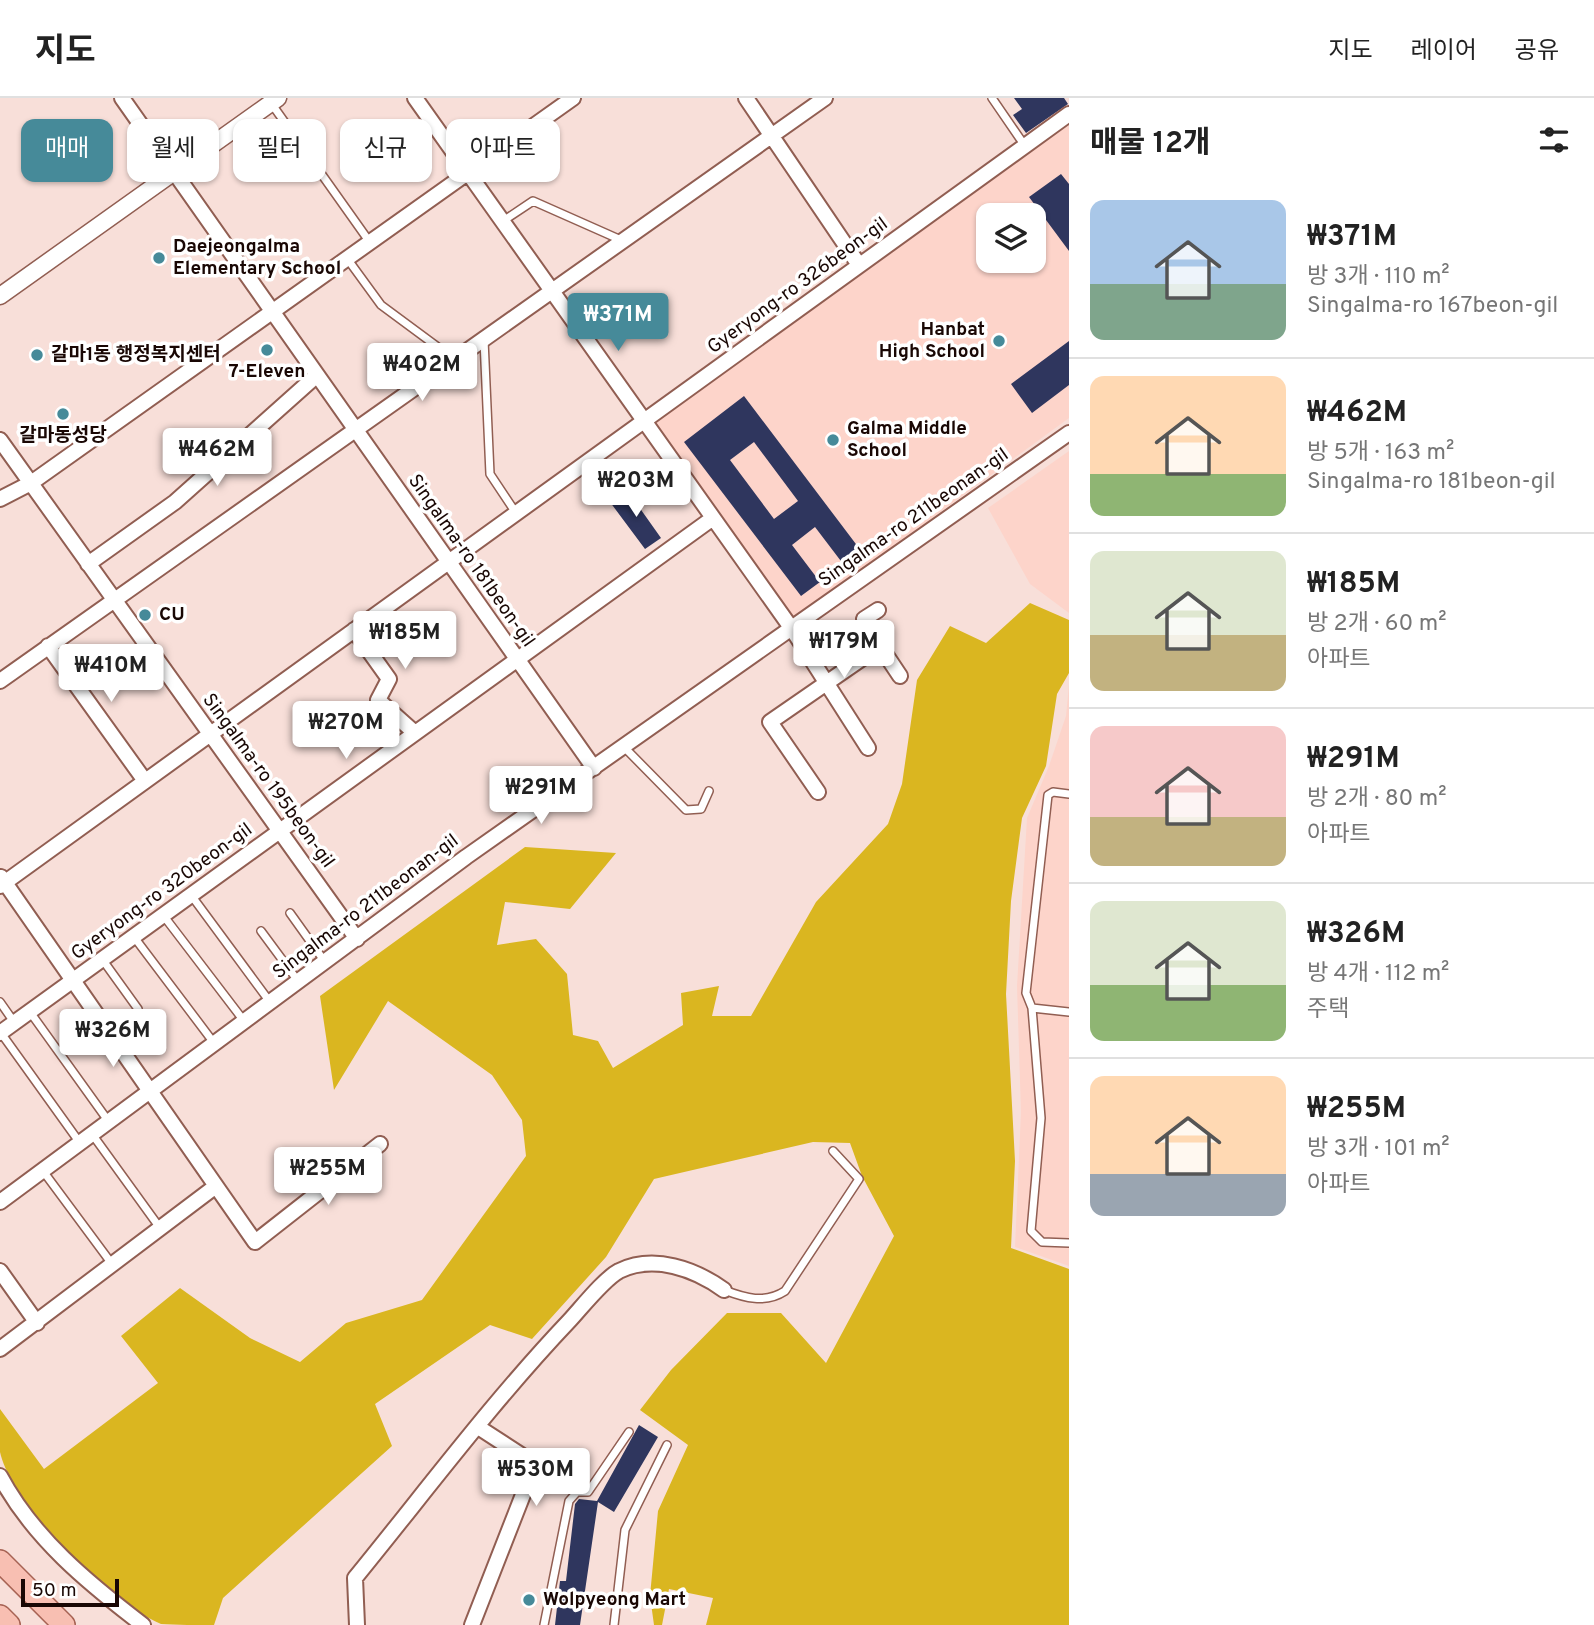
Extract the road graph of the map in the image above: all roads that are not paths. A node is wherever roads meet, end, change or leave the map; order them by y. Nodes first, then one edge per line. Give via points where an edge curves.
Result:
1 (122, 98) edge
2 (415, 98) edge
3 (573, 98) edge
4 (746, 98) edge
5 (825, 98) edge
6 (992, 98) edge
7 (274, 101) edge
8 (1069, 114) edge
9 (136, 119) edge
10 (543, 119) edge
11 (772, 137) junction
12 (219, 140) edge
13 (446, 142) edge
14 (1025, 146) junction
15 (160, 182) edge
16 (179, 182) edge
17 (452, 182) edge
18 (475, 182) edge
19 (502, 222) junction
20 (621, 240) junction
21 (369, 241) junction
22 (346, 257) junction
23 (859, 265) junction
24 (551, 290) junction
25 (0, 296) edge
26 (271, 311) junction
27 (484, 338) junction
28 (454, 359) junction
29 (316, 376) junction
30 (644, 421) junction
31 (354, 429) junction
32 (1069, 433) edge
33 (0, 440) edge
34 (30, 483) junction
35 (0, 499) edge
36 (516, 513) junction
37 (713, 518) junction
38 (448, 562) junction
39 (88, 564) junction
40 (114, 600) junction
41 (877, 610) dead end
42 (792, 629) junction
43 (355, 630) junction
44 (48, 646) junction
45 (880, 646) junction
46 (517, 659) junction
47 (900, 676) dead end
48 (0, 681) edge
49 (825, 682) junction
50 (415, 733) junction
51 (210, 734) junction
52 (624, 747) junction
53 (868, 748) dead end
54 (594, 768) junction
55 (145, 781) junction
56 (709, 792) dead end
57 (818, 792) dead end
58 (1069, 794) edge
59 (280, 831) junction
60 (2, 882) edge
61 (191, 895) junction
62 (290, 913) dead end
63 (163, 915) junction
64 (261, 931) dead end
65 (134, 937) junction
66 (357, 939) junction
67 (102, 959) junction
68 (326, 962) junction
69 (73, 981) junction
70 (299, 982) junction
71 (0, 1002) edge
72 (270, 1002) junction
73 (1032, 1008) junction
74 (138, 1009) dead end
75 (30, 1012) junction
76 (1069, 1012) edge
77 (244, 1021) junction
78 (15, 1023) junction
79 (0, 1033) edge
80 (214, 1043) junction
81 (149, 1090) junction
82 (109, 1122) junction
83 (86, 1139) junction
84 (380, 1144) dead end
85 (833, 1151) dead end
86 (43, 1171) junction
87 (216, 1186) junction
88 (0, 1202) edge
89 (160, 1228) junction
90 (1069, 1243) edge
91 (113, 1265) junction
92 (0, 1271) edge
93 (724, 1290) joint
94 (37, 1324) junction
95 (0, 1349) edge
96 (478, 1427) junction
97 (629, 1432) dead end
98 (667, 1445) dead end
99 (0, 1476) edge
100 (0, 1561) edge
101 (0, 1616) edge
102 (9, 1625) edge
103 (64, 1625) edge
104 (143, 1625) edge
105 (357, 1625) edge
106 (472, 1625) edge
107 (544, 1625) edge
108 (614, 1625) edge

1 - 9 street, Singalma-ro 181beon-gil
2 - 13 street
3 - 10 street
4 - 11 street
5 - 11 street
6 - 14 lane
7 - 12 street
7 - 21 lane
8 - 14 street, Gyeryong-ro 326beon-gil
11 - 20 street
11 - 23 street
14 - 23 street, Gyeryong-ro 326beon-gil
15 - 25 street
16 - 26 street, Singalma-ro 181beon-gil
17 - 21 street
18 - 19 street
19 - 20 lane via 533,201
19 - 24 street
20 - 24 street
21 - 22 street
22 - 26 street
22 - 28 lane via 381,305
23 - 30 street, Gyeryong-ro 326beon-gil
24 - 27 street
24 - 30 street
26 - 29 street, Singalma-ro 181beon-gil
26 - 34 street
27 - 28 street
27 - 36 lane via 490,474
28 - 31 street
29 - 31 street, Singalma-ro 181beon-gil
29 - 39 street via 175,502
30 - 36 street, Gyeryong-ro 326beon-gil
30 - 37 street
31 - 38 street, Singalma-ro 181beon-gil
31 - 40 street
32 - 42 street, Singalma-ro 211beonan-gil
33 - 34 street, Singalma-ro 195beon-gil
34 - 35 street
34 - 39 street, Singalma-ro 195beon-gil
36 - 38 street, Gyeryong-ro 326beon-gil
37 - 42 street
37 - 46 street, Gyeryong-ro 320beon-gil
38 - 43 street, Gyeryong-ro 326beon-gil
38 - 46 street, Singalma-ro 181beon-gil
39 - 40 street, Singalma-ro 195beon-gil
40 - 44 street
40 - 51 street, Singalma-ro 195beon-gil
41 - 45 street via 864,619
42 - 49 street
42 - 52 street, Singalma-ro 211beonan-gil
43 - 50 street via 389,680 378,700
43 - 51 street, Gyeryong-ro 326beon-gil
44 - 48 street
44 - 55 street
45 - 47 street
45 - 49 street
46 - 50 street, Gyeryong-ro 320beon-gil
46 - 54 street, Singalma-ro 181beon-gil
49 - 53 street
49 - 57 street via 770,722
50 - 59 street, Gyeryong-ro 320beon-gil
51 - 55 street, Gyeryong-ro 326beon-gil
51 - 59 street, Singalma-ro 195beon-gil
52 - 54 street, Singalma-ro 211beonan-gil
52 - 56 lane via 686,810 701,809
54 - 66 street, Singalma-ro 211beonan-gil
55 - 60 street, Gyeryong-ro 326beon-gil
58 - 73 lane via 1048,795 1026,993
59 - 61 street, Gyeryong-ro 320beon-gil
59 - 66 street, Singalma-ro 195beon-gil
60 - 69 street
61 - 63 street, Gyeryong-ro 320beon-gil
61 - 72 lane
62 - 68 lane
63 - 65 street, Gyeryong-ro 320beon-gil
63 - 77 lane
64 - 70 lane
65 - 67 street, Gyeryong-ro 320beon-gil
65 - 80 lane
66 - 68 street, Singalma-ro 211beonan-gil
67 - 69 street, Gyeryong-ro 320beon-gil
67 - 74 lane
68 - 70 street, Singalma-ro 211beonan-gil
69 - 75 street, Gyeryong-ro 320beon-gil
69 - 81 street
70 - 72 street, Singalma-ro 211beonan-gil
71 - 78 lane
72 - 77 street, Singalma-ro 211beonan-gil
73 - 76 lane
73 - 90 lane via 1041,1118 1031,1231 1042,1242
75 - 78 street, Gyeryong-ro 320beon-gil
75 - 82 lane
77 - 80 street, Singalma-ro 211beonan-gil
78 - 79 street, Gyeryong-ro 320beon-gil
79 - 83 lane
80 - 81 street, Singalma-ro 211beonan-gil
81 - 82 street, Singalma-ro 211beonan-gil
81 - 87 street
82 - 83 street, Singalma-ro 211beonan-gil
83 - 86 street, Singalma-ro 211beonan-gil
83 - 89 lane
84 - 87 street via 254,1242
85 - 93 lane via 859,1179 785,1290 772,1299 742,1297
86 - 88 street, Singalma-ro 211beonan-gil
86 - 91 lane
87 - 89 street
89 - 91 street
91 - 94 street
92 - 94 street
93 - 96 street via 703,1275 678,1266 646,1264 618,1272 523,1370
94 - 95 street
96 - 105 street via 355,1578
96 - 106 street via 535,1464
97 - 107 lane via 588,1492 577,1492 569,1501
98 - 108 lane via 625,1530
99 - 104 street via 29,1523 88,1583
100 - 103 main road
101 - 102 main road

